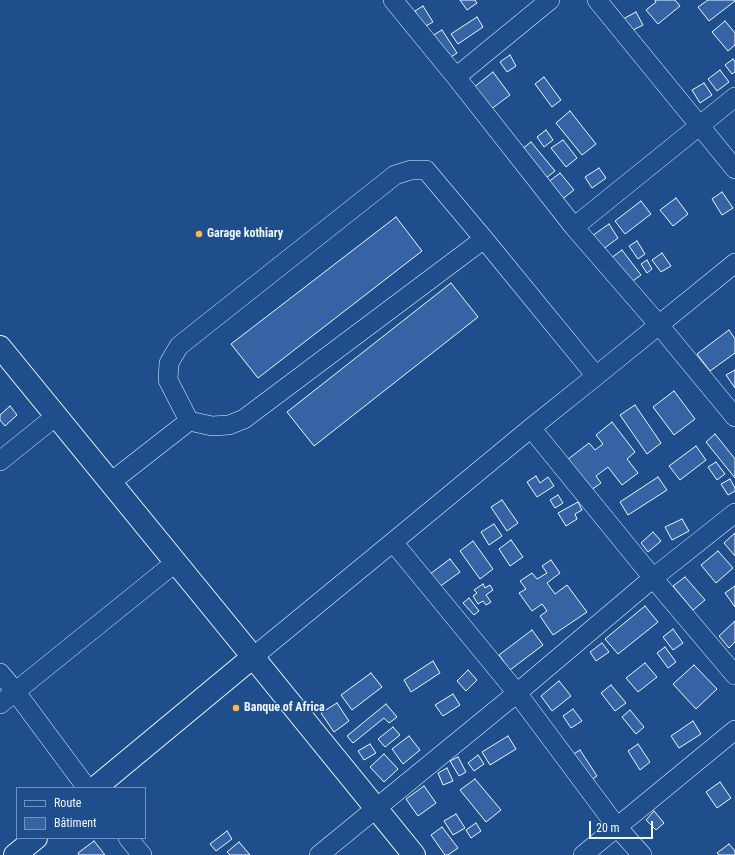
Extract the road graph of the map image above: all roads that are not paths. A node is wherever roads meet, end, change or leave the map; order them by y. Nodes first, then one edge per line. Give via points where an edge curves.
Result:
1 (393, 0) edge
2 (550, 0) edge
3 (597, 0) edge
4 (456, 77) junction
5 (735, 97) edge
6 (700, 126) junction
7 (735, 169) edge
8 (574, 228) junction
9 (484, 239) junction
10 (735, 262) edge
11 (659, 325) junction
12 (0, 347) edge
13 (596, 376) junction
14 (56, 416) junction
15 (735, 417) edge
16 (189, 421) junction
17 (530, 428) junction
18 (0, 461) edge
19 (110, 482) junction
20 (735, 513) edge
21 (394, 542) junction
22 (176, 562) junction
23 (653, 578) junction
24 (253, 657) junction
25 (0, 673) edge
26 (735, 675) edge
27 (15, 691) junction
28 (516, 693) junction
29 (0, 704) edge
30 (735, 730) edge
31 (86, 787) edge
32 (97, 787) edge
33 (376, 808) junction
34 (618, 827) junction
35 (35, 839) edge
36 (129, 839) edge
37 (15, 855) edge
38 (142, 855) edge
39 (319, 855) edge
40 (414, 855) edge
41 (583, 855) edge
42 (642, 855) edge

1 - 4 street
2 - 4 street
3 - 6 street
4 - 8 street
5 - 6 street
6 - 7 street
6 - 8 street
8 - 11 street
9 - 13 street
9 - 16 street via 244,419 229,425 212,426
9 - 16 street via 426,170 411,170 395,175 179,346 169,363 168,380
10 - 11 street
11 - 13 street
11 - 15 street
12 - 14 main road
13 - 17 street
14 - 18 street
14 - 19 main road
16 - 19 street
17 - 21 street
17 - 23 street
19 - 22 main road
20 - 23 street
21 - 24 street
21 - 28 street
22 - 24 main road
22 - 27 street
23 - 26 street
23 - 28 street
24 - 32 main road
24 - 33 main road
25 - 27 street
27 - 29 street
27 - 31 street
28 - 33 street
28 - 34 street
30 - 34 street
33 - 39 street
33 - 40 main road
34 - 41 street
34 - 42 street
35 - 37 main road
36 - 38 street

